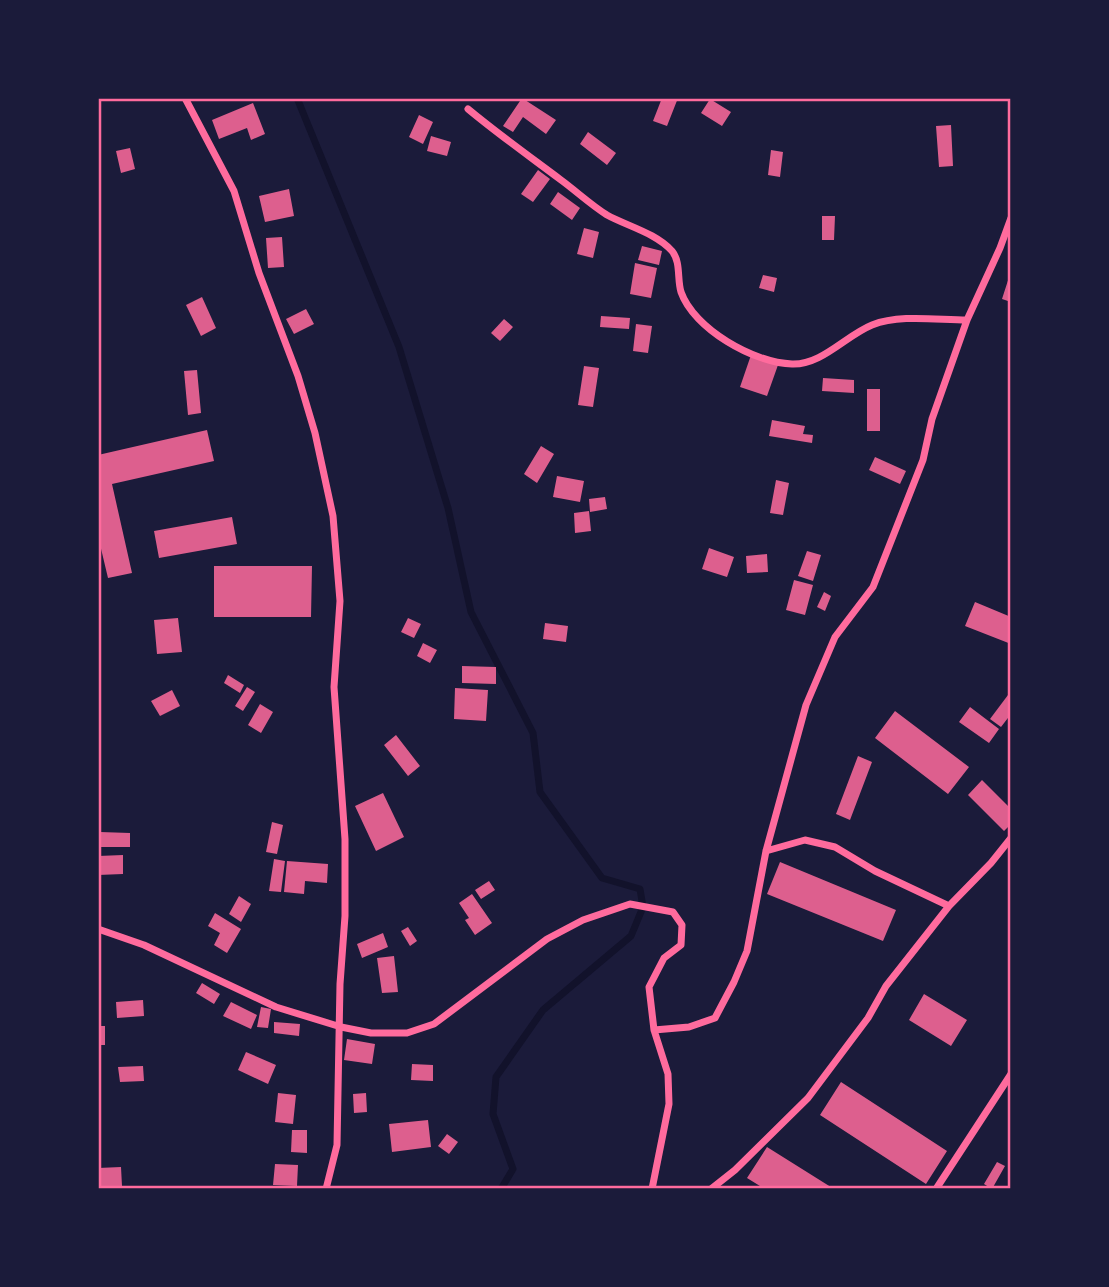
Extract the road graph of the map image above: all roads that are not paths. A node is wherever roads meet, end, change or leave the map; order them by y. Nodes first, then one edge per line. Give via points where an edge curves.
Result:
1 (185, 98) edge
2 (468, 109) dead end
3 (1011, 218) edge
4 (967, 320) junction
5 (1011, 838) edge
6 (766, 851) junction
7 (949, 905) junction
8 (98, 929) edge
9 (341, 1027) junction
10 (654, 1030) junction
11 (1011, 1074) edge
12 (326, 1189) edge
13 (652, 1189) edge
14 (711, 1189) edge
15 (936, 1189) edge

1 - 9 street via 234,191 298,376 333,516 340,601 334,687 345,839
2 - 4 street via 606,214 673,252 690,309 725,341 745,352 791,364 809,362 874,324
3 - 4 street
4 - 6 street via 932,419 923,460 873,587 835,637 806,705
5 - 7 street
6 - 7 street via 805,840 835,847
6 - 10 street via 747,951 715,1018 689,1027
7 - 14 street via 808,1098
8 - 9 street via 144,945 276,1007
9 - 10 street via 371,1034 407,1033 434,1024 547,939 583,920 630,904 673,912 682,925 681,945 664,958 649,987
9 - 12 street via 337,1145
10 - 13 street via 668,1074 669,1104
11 - 15 street

